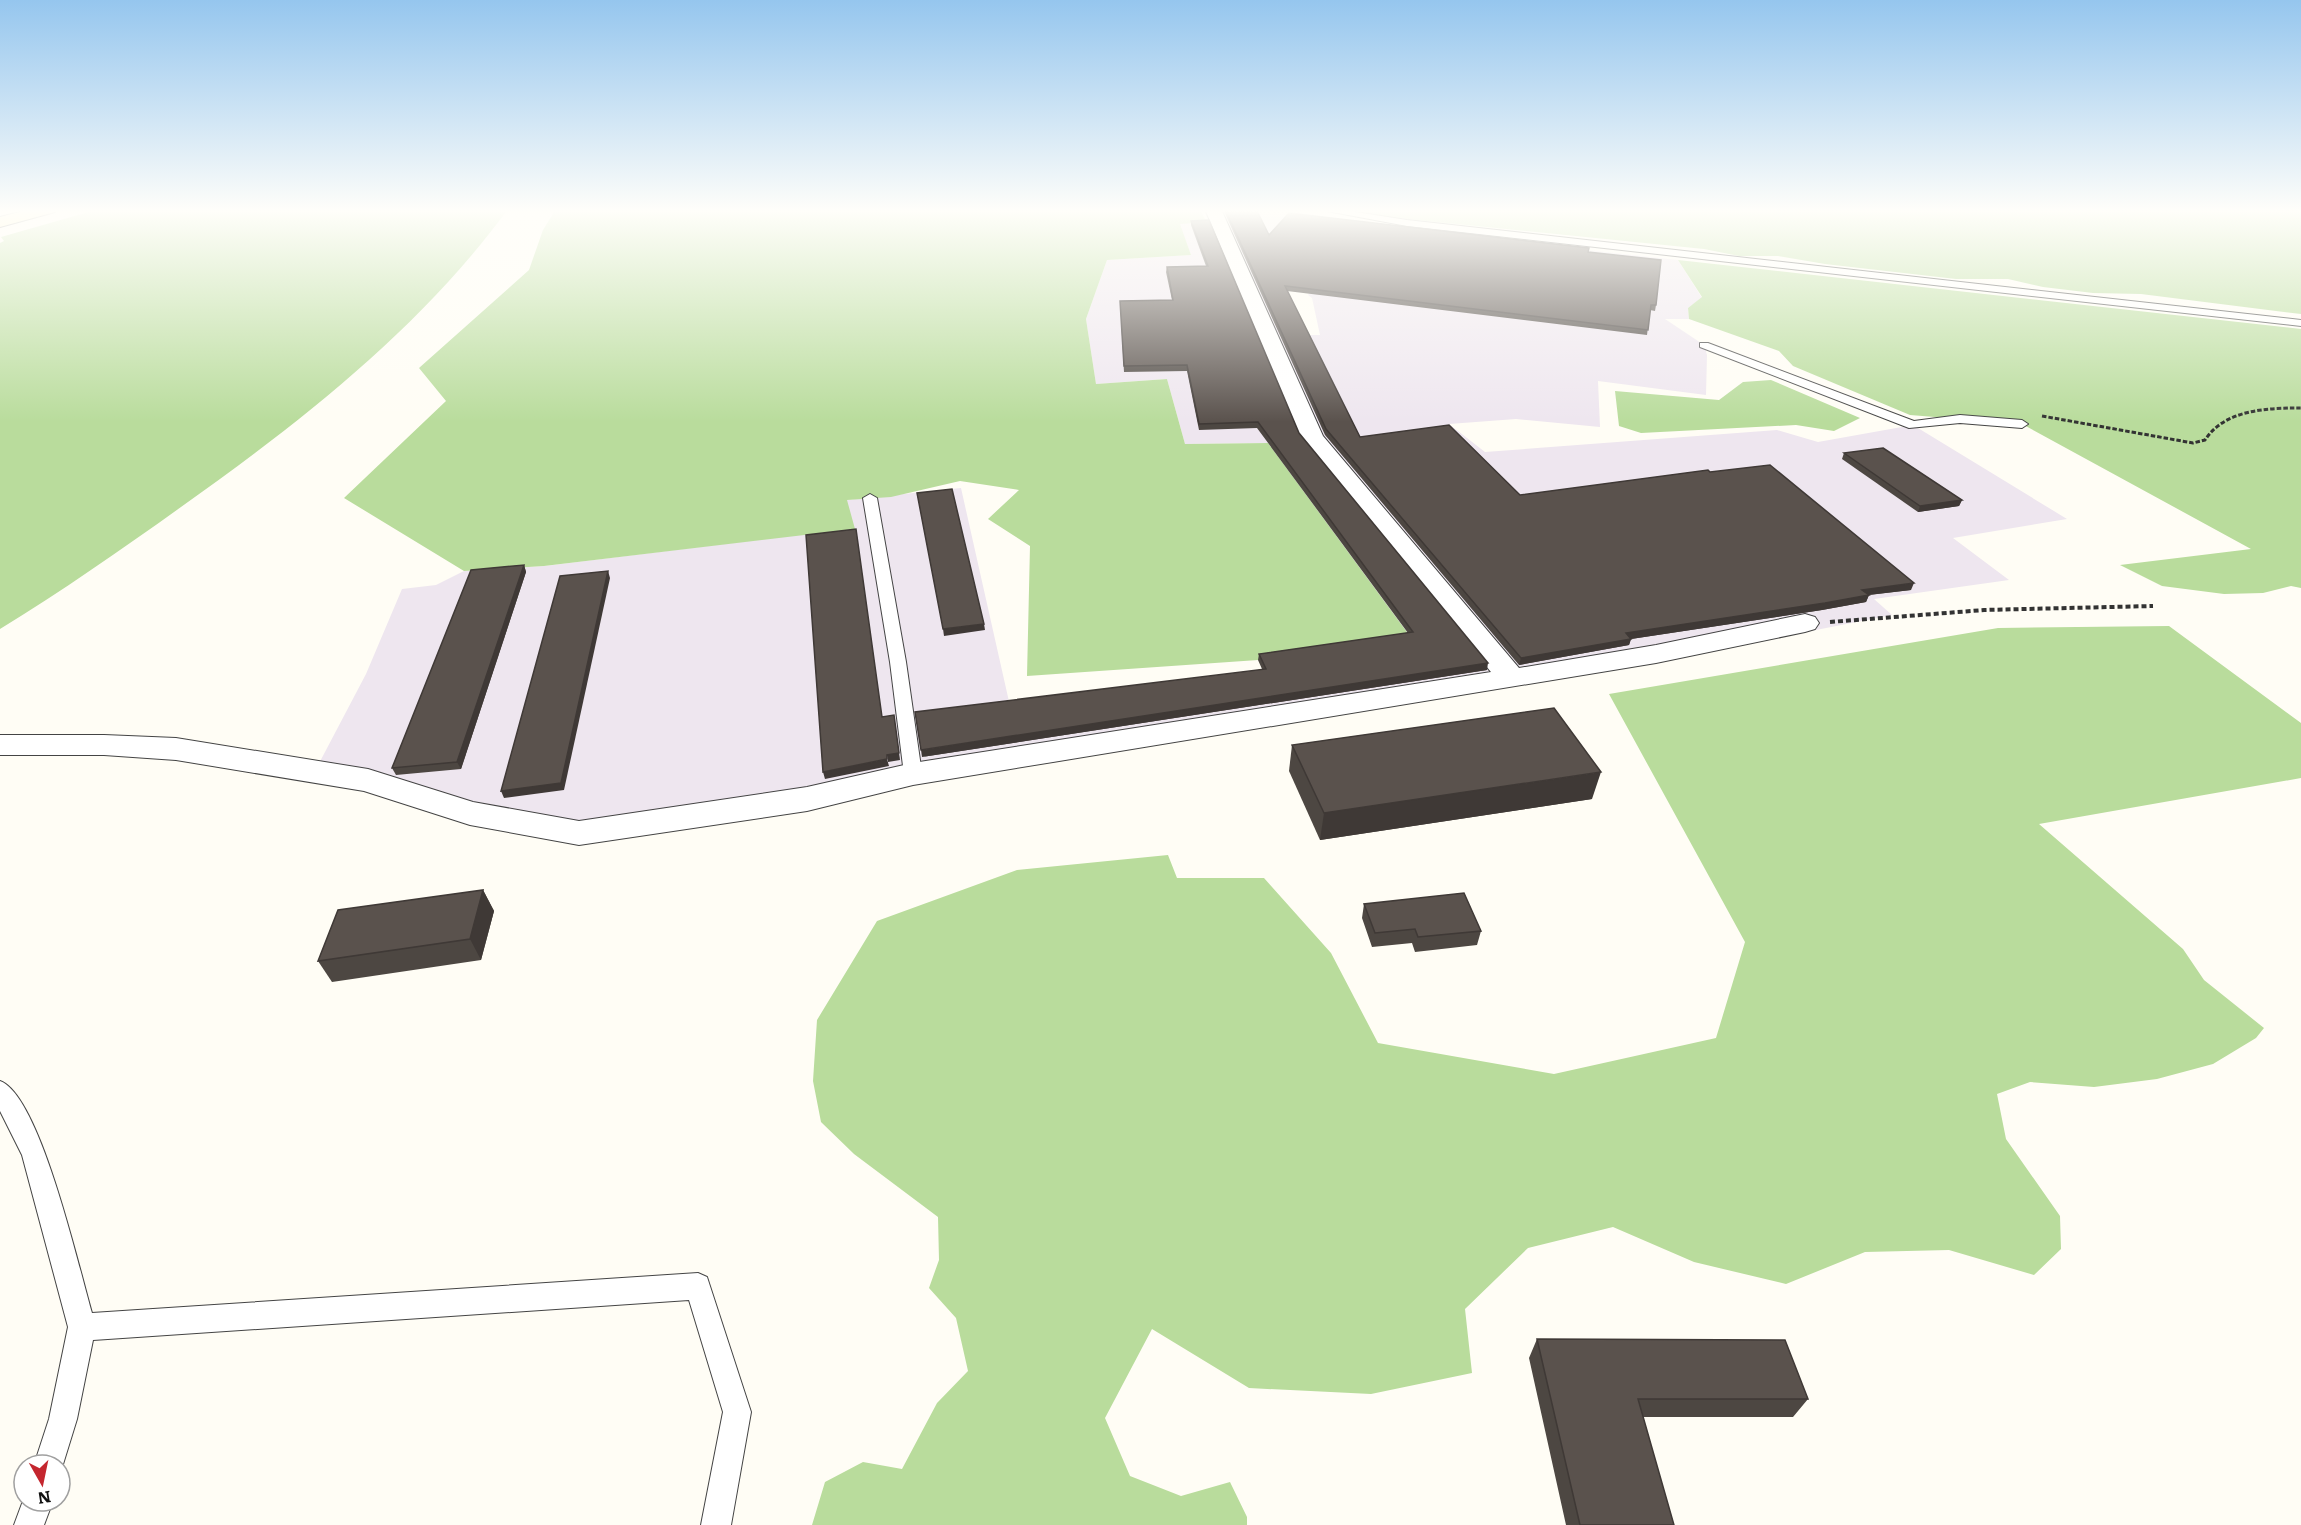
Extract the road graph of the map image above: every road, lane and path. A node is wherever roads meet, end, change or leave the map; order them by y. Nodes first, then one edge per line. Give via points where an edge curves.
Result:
1 (1244, 280) edge
2 (1918, 280) edge
3 (2301, 323) edge
4 (1704, 345) dead end
5 (2301, 408) edge
6 (2022, 424) joint
7 (870, 498) dead end
8 (2153, 606) dead end
9 (1806, 623) joint
10 (1512, 678) junction
11 (0, 745) edge
12 (914, 774) junction
13 (0, 1091) edge
14 (82, 1327) junction
15 (53, 1453) edge
16 (716, 1525) edge

1 - 10 street via 1312,438
2 - 3 lane
4 - 6 lane via 1913,424 1960,419
5 - 6 path via 2264,408 2245,414 2214,426 2205,440 2193,443 2043,415
7 - 12 lane
8 - 9 path via 1984,610
9 - 10 street
10 - 12 street
11 - 12 street via 176,748 368,780 470,813 579,833 807,799
13 - 14 lane via 19,1119 33,1155
14 - 15 lane
14 - 16 lane via 698,1286 737,1412

